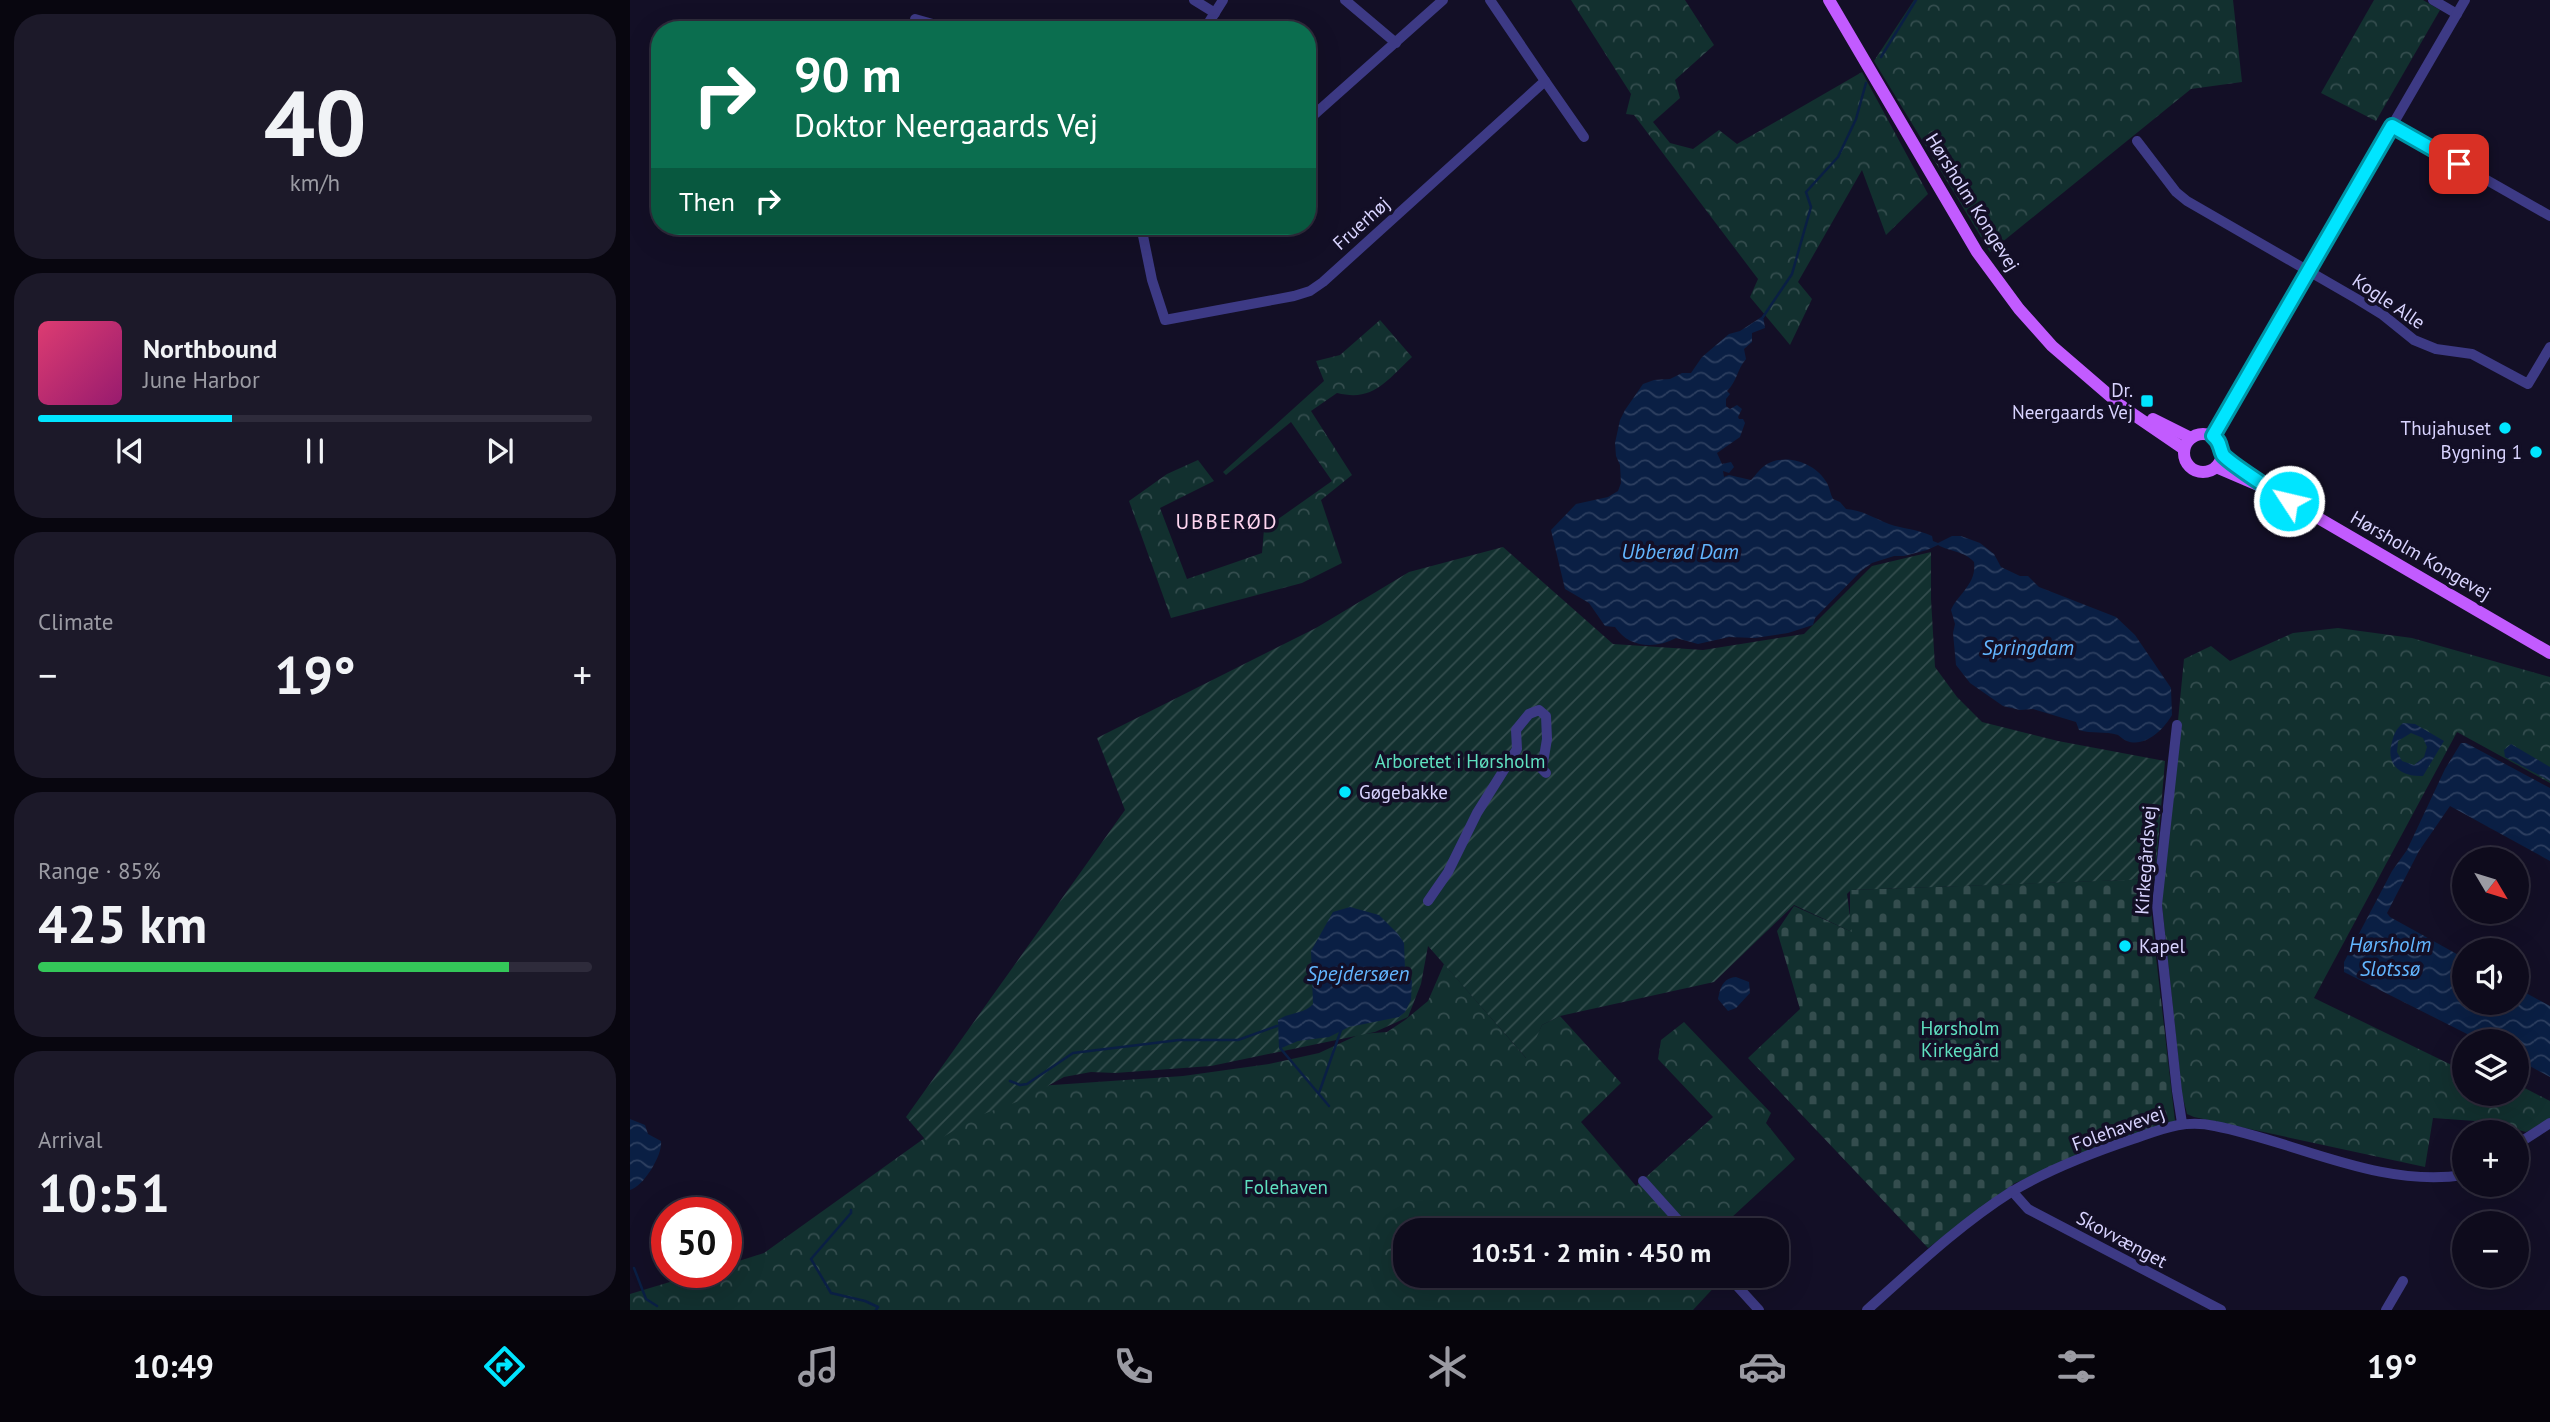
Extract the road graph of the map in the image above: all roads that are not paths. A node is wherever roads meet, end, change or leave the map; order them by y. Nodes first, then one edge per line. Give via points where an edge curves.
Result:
1 (1194, 0) edge
2 (1223, 0) edge
3 (1345, 0) edge
4 (1443, 0) edge
5 (1490, 0) edge
6 (1829, 0) edge
7 (2433, 0) edge
8 (2465, 0) edge
9 (1215, 13) junction
10 (2457, 14) junction
11 (915, 19) dead end
12 (922, 21) edge
13 (1209, 21) edge
14 (1396, 43) junction
15 (1545, 81) junction
16 (1316, 113) edge
17 (2392, 126) junction
18 (1584, 137) dead end
19 (2137, 141) dead end
20 (2550, 216) edge
21 (1143, 235) edge
22 (2309, 271) junction
23 (2550, 347) edge
24 (2213, 436) junction
25 (2188, 444) junction
26 (2223, 454) junction
27 (2216, 467) junction
28 (2272, 491) junction
29 (2550, 653) edge
30 (2177, 725) dead end
31 (1546, 773) dead end
32 (1428, 901) dead end
33 (2182, 1123) junction
34 (2550, 1124) edge
35 (2529, 1137) edge
36 (2452, 1177) edge
37 (1643, 1181) dead end
38 (2012, 1191) junction
39 (1676, 1218) edge
40 (2403, 1281) dead end
41 (1739, 1288) edge
42 (1759, 1310) edge
43 (1867, 1310) edge
44 (2221, 1310) edge
45 (2386, 1310) edge

1 - 9 street
2 - 9 street
3 - 14 street
4 - 14 street
5 - 15 street
6 - 25 main road, Hørsholm Kongevej via 1978,252 2019,309 2052,346 2124,408
7 - 10 street
8 - 10 street
9 - 13 street
10 - 17 street
11 - 12 street
14 - 16 street
15 - 18 street
15 - 21 street, Fruerhøj via 1310,291 1165,320
17 - 20 street
17 - 22 street
19 - 22 street via 2187,201
22 - 23 street, Kogle Alle via 2425,346 2472,354 2528,384
22 - 24 street
24 - 25 main road via 2204,433
24 - 26 main road
25 - 27 main road via 2186,461 2194,469
26 - 27 main road
26 - 28 main road, Hørsholm Kongevej
27 - 28 main road, Hørsholm Kongevej
28 - 29 main road, Hørsholm Kongevej
30 - 33 street, Kirkegårdsvej via 2157,905
31 - 32 street via 1542,755 1546,716 1535,710 1516,730 1517,749
33 - 36 street, Folehavevej via 2217,1126 2409,1176
33 - 38 street, Folehavevej via 2112,1146
34 - 35 street
37 - 39 street
38 - 43 street, Folehavevej
38 - 44 street, Skovvænget via 2028,1209
40 - 45 street
41 - 42 street

